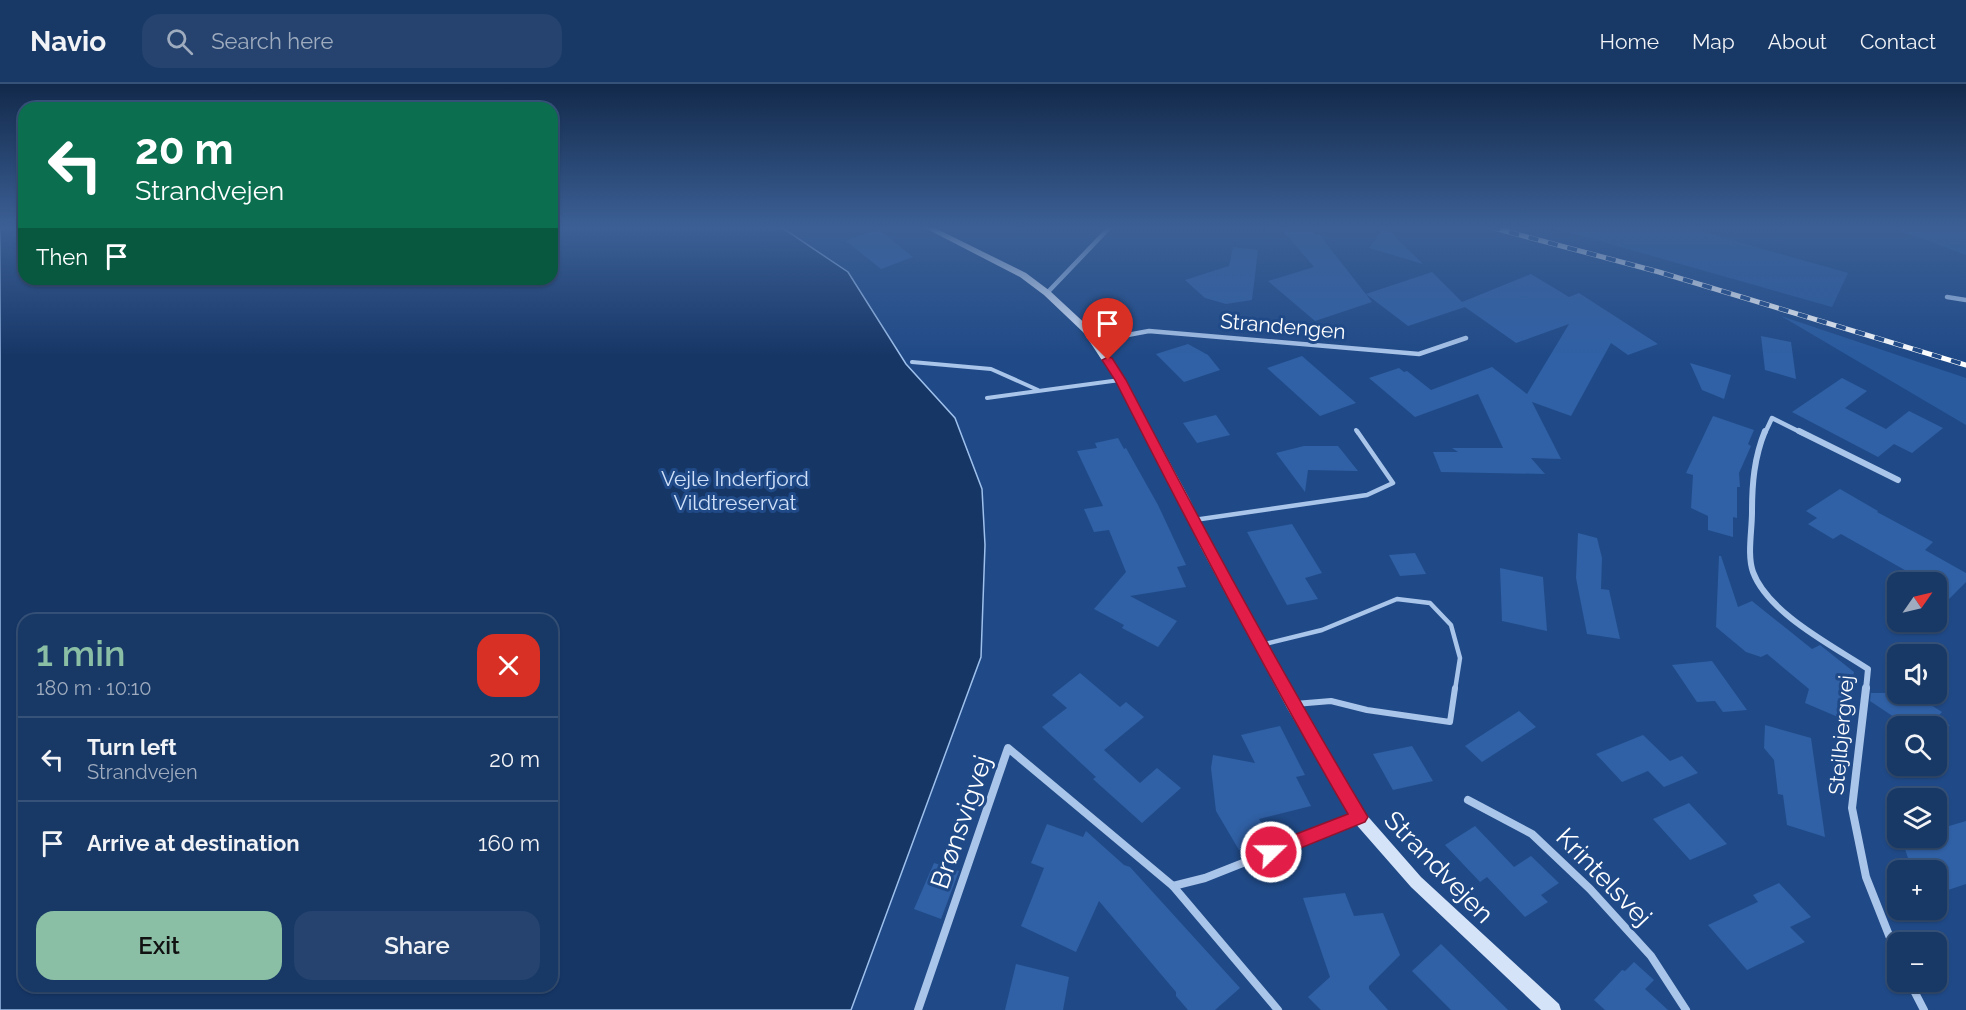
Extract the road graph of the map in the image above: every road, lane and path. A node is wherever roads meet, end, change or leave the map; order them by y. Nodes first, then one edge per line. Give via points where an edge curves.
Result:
1 (1012, 270) edge
2 (1069, 270) edge
3 (1047, 293) junction
4 (1947, 297) dead end
5 (1966, 300) edge
6 (1466, 338) dead end
7 (1095, 341) junction
8 (912, 362) dead end
9 (1120, 380) junction
10 (1041, 391) junction
11 (987, 398) dead end
12 (1356, 430) dead end
13 (1898, 480) dead end
14 (1192, 520) junction
15 (1261, 645) junction
16 (1292, 704) junction
17 (1468, 800) dead end
18 (1359, 817) junction
19 (1173, 886) junction
20 (1888, 932) edge
21 (1915, 992) edge
22 (918, 1010) edge
23 (1278, 1010) edge
24 (1553, 1010) edge
25 (1686, 1010) edge
26 (1924, 1010) edge

1 - 3 street, Strandvejen
2 - 3 street
3 - 7 street, Strandvejen
4 - 5 street
6 - 7 street, Strandengen via 1419,354 1149,331
7 - 9 street, Strandvejen
8 - 10 lane via 991,369
9 - 10 lane
9 - 14 street, Strandvejen
10 - 11 lane
12 - 14 lane via 1393,483 1367,495
13 - 20 street, Stejlbjergvej via 1772,418 1759,442 1752,482 1752,572 1783,610 1868,669 1852,808 1866,877
14 - 15 street, Strandvejen
15 - 16 street, Strandvejen
15 - 16 lane via 1322,630 1396,599 1430,603 1451,625 1460,658 1450,722 1331,701
16 - 18 street, Strandvejen
17 - 25 street, Krintelsvej via 1532,834 1590,889 1651,956
18 - 19 street via 1205,878
18 - 24 street, Strandvejen via 1416,882
19 - 22 street, Brønsvigvej via 1008,748
19 - 23 street
21 - 26 street

